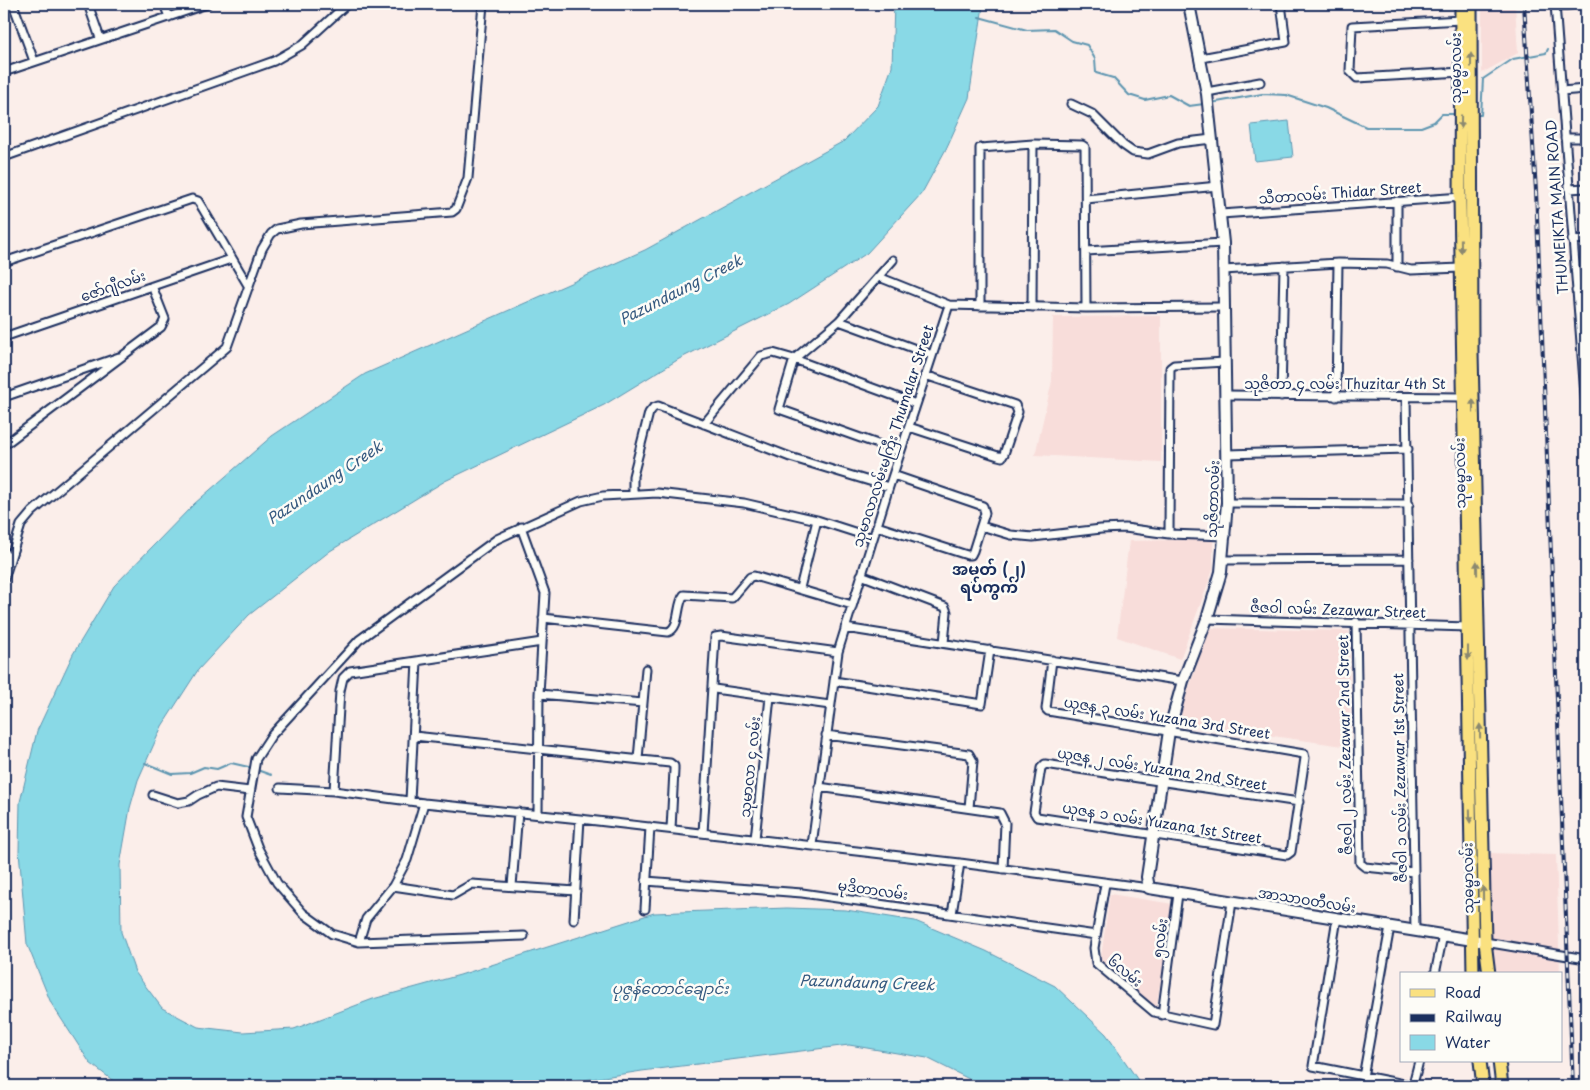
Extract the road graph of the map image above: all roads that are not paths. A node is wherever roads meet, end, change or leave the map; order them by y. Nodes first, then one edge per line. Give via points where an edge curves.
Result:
1 (13, 4) edge
2 (88, 4) edge
3 (164, 4) edge
4 (207, 4) edge
5 (347, 4) edge
6 (483, 4) edge
7 (1189, 4) edge
8 (1281, 4) edge
9 (1461, 4) edge
10 (1471, 4) edge
11 (1576, 4) edge
12 (1555, 5) edge
13 (169, 17) junction
14 (1461, 20) junction
15 (100, 38) junction
16 (1201, 58) junction
17 (34, 62) junction
18 (4, 72) edge
19 (1462, 72) junction
20 (1260, 82) dead end
21 (1586, 89) edge
22 (1562, 91) junction
23 (1207, 93) junction
24 (1071, 104) dead end
25 (1565, 138) junction
26 (1586, 138) edge
27 (1212, 139) junction
28 (1032, 144) junction
29 (4, 157) edge
30 (1218, 186) junction
31 (1586, 188) edge
32 (1569, 189) junction
33 (1466, 197) junction
34 (1086, 199) junction
35 (1397, 201) junction
36 (1221, 214) junction
37 (1586, 239) edge
38 (1572, 240) junction
39 (1223, 242) junction
40 (1086, 251) junction
41 (231, 259) junction
42 (893, 260) dead end
43 (4, 262) edge
44 (1338, 263) junction
45 (1284, 266) junction
46 (1397, 267) junction
47 (1462, 268) junction
48 (1223, 270) junction
49 (880, 277) junction
50 (152, 286) junction
51 (249, 287) junction
52 (1586, 290) edge
53 (1576, 291) junction
54 (949, 305) junction
55 (980, 306) junction
56 (1032, 307) junction
57 (1224, 307) junction
58 (1086, 308) junction
59 (1467, 309) junction
60 (840, 321) junction
61 (4, 337) edge
62 (1583, 338) edge
63 (932, 354) junction
64 (125, 355) junction
65 (794, 359) junction
66 (1225, 362) junction
67 (926, 375) junction
68 (1585, 387) edge
69 (1226, 396) junction
70 (1281, 396) junction
71 (1336, 396) junction
72 (4, 397) edge
73 (1464, 397) junction
74 (1406, 398) junction
75 (916, 404) junction
76 (1586, 408) edge
77 (704, 424) junction
78 (908, 427) junction
79 (4, 445) edge
80 (1408, 449) junction
81 (900, 452) junction
82 (1228, 454) junction
83 (893, 475) junction
84 (889, 487) junction
85 (633, 494) junction
86 (1228, 503) junction
87 (1409, 504) junction
88 (816, 520) junction
89 (877, 526) junction
90 (981, 526) junction
91 (521, 527) junction
92 (1168, 534) junction
93 (1226, 536) junction
94 (873, 538) junction
95 (4, 550) edge
96 (1409, 559) junction
97 (1224, 560) junction
98 (8, 563) junction
99 (861, 575) junction
100 (4, 579) edge
101 (800, 588) junction
102 (852, 605) junction
103 (543, 618) junction
104 (1207, 619) junction
105 (1356, 622) junction
106 (1409, 624) junction
107 (1468, 627) junction
108 (845, 628) junction
109 (542, 642) junction
110 (944, 643) junction
111 (990, 650) junction
112 (838, 652) junction
113 (1052, 660) junction
114 (417, 661) junction
115 (646, 669) dead end
116 (834, 680) junction
117 (1183, 681) junction
118 (714, 689) junction
119 (539, 694) junction
120 (770, 697) junction
121 (643, 703) junction
122 (830, 705) junction
123 (1169, 731) junction
124 (826, 735) junction
125 (414, 736) junction
126 (539, 750) junction
127 (638, 759) junction
128 (1161, 782) junction
129 (819, 787) junction
130 (280, 788) dead end
131 (250, 791) junction
132 (334, 791) junction
133 (153, 796) dead end
134 (410, 801) junction
135 (1299, 802) junction
136 (424, 803) junction
137 (969, 808) junction
138 (518, 812) junction
139 (538, 814) junction
140 (1034, 815) joint
141 (580, 819) junction
142 (650, 827) junction
143 (671, 829) junction
144 (703, 833) junction
145 (1153, 834) junction
146 (756, 839) junction
147 (812, 846) junction
148 (960, 862) junction
149 (1004, 869) junction
150 (1414, 872) junction
151 (646, 882) junction
152 (1148, 883) junction
153 (1105, 884) junction
154 (393, 886) junction
155 (512, 886) junction
156 (576, 891) junction
157 (1178, 894) junction
158 (1232, 902) junction
159 (645, 909) dead end
160 (952, 914) junction
161 (1337, 918) junction
162 (574, 920) dead end
163 (1390, 927) junction
164 (1415, 931) junction
165 (1096, 935) junction
166 (1443, 935) junction
167 (524, 936) dead end
168 (1471, 940) junction
169 (359, 942) junction
170 (1484, 942) junction
171 (1586, 959) edge
172 (1436, 972) edge
173 (1473, 972) edge
174 (1488, 972) edge
175 (1162, 1015) junction
176 (1419, 1062) edge
177 (1480, 1062) edge
178 (1499, 1062) edge
179 (1363, 1077) junction
180 (1483, 1086) edge
181 (1502, 1086) edge

1 - 17 street
2 - 15 street
3 - 13 street
4 - 13 street
5 - 29 street via 302,45 274,61
6 - 51 street via 471,154 465,190 456,210 277,229 262,250
7 - 16 main road
8 - 16 street via 1286,42
9 - 14 main road, သုဓမ္မာလမ်း
33 -> 10 main road, သုဓမ္မာလမ်း
11 - 12 street
12 - 22 street, THUMEIKTA MAIN ROAD
13 - 15 street
14 - 19 main road, သုဓမ္မာလမ်း
14 - 19 street via 1352,26 1350,39 1352,76 1357,78
15 - 17 street
16 - 23 main road
17 - 18 street
19 -> 33 main road, သုဓမ္မာလမ်း
20 - 23 street
21 - 22 street
22 - 25 street, THUMEIKTA MAIN ROAD
23 - 27 main road, သုဇိတာလမ်း
24 - 27 street via 1092,114 1122,145 1142,154 1178,143
25 - 26 street
25 - 32 street, THUMEIKTA MAIN ROAD
27 - 30 main road, သုဇိတာလမ်း
28 - 34 street via 1085,147
28 - 55 street via 980,148
28 - 56 street
30 - 34 street
30 - 36 main road, သုဇိတာလမ်း
31 - 32 street
32 - 38 street, THUMEIKTA MAIN ROAD
33 - 35 street, သီတာလမ်း Thidar Street
33 -> 47 main road, သုဓမ္မာလမ်း
33 - 59 main road, သုဓမ္မာလမ်း
34 - 40 street
35 - 36 street, သီတာလမ်း Thidar Street
35 - 46 street
36 - 39 main road, သုဇိတာလမ်း
37 - 38 street
38 - 53 street, THUMEIKTA MAIN ROAD
39 - 40 street
39 - 48 main road, သုဇိတာလမ်း
40 - 58 street
41 - 43 street via 203,208 192,199
41 - 50 street, ဇော်ဂျီလမ်း
41 - 51 street
42 - 49 street
44 - 45 street
44 - 46 street
44 - 71 street
45 - 48 street
45 - 70 street
46 - 47 street via 1411,270
47 - 59 main road, သုဓမ္မာလမ်း
48 - 57 main road, သုဇိတာလမ်း
49 - 54 street
49 - 60 street
50 - 61 street, ဇော်ဂျီလမ်း
50 - 64 street via 164,323
51 - 98 street via 227,347 32,512 21,525
52 - 53 street
53 - 62 street, THUMEIKTA MAIN ROAD
54 - 55 street
54 - 63 street, သုမာလာလမ်းမကြီး Thumalar Street
55 - 56 street
56 - 58 street
57 - 58 street
57 - 66 main road, သုဇိတာလမ်း
59 - 73 main road, သုဓမ္မာလမ်း
170 -> 59 main road, သုဓမ္မာလမ်း
60 - 63 street
60 - 65 street
62 - 68 street, THUMEIKTA MAIN ROAD
63 - 67 street, သုမာလာလမ်းမကြီး Thumalar Street
64 - 72 street
64 - 79 street
65 - 75 street
65 - 77 street via 772,353 761,356
65 - 81 street via 779,409
66 - 69 main road, သုဇိတာလမ်း
66 - 92 street via 1174,365 1170,368
67 - 75 street, သုမာလာလမ်းမကြီး Thumalar Street
67 - 78 street via 1015,405 1018,412 1002,456
68 - 76 street, THUMEIKTA MAIN ROAD
69 - 70 street, သုဇိတာ ၄ လမ်း Thuzitar 4th St
69 - 82 main road, သုဇိတာလမ်း
70 - 71 street, သုဇိတာ ၄ လမ်း Thuzitar 4th St
71 - 74 street, သုဇိတာ ၄ လမ်း Thuzitar 4th St
73 - 74 street, သုဇိတာ ၄ လမ်း Thuzitar 4th St
73 - 107 main road, သုဓမ္မာလမ်း
74 - 80 street, ဇီဇဝါ ၁ လမ်း Zezawar 1st Street
75 - 78 street, သုမာလာလမ်းမကြီး Thumalar Street
77 - 84 street via 790,457
77 - 85 street via 658,406 653,408 633,476
78 - 81 street, သုမာလာလမ်းမကြီး Thumalar Street
80 - 82 street
80 - 87 street, ဇီဇဝါ ၁ လမ်း Zezawar 1st Street
81 - 83 street, သုမာလာလမ်းမကြီး Thumalar Street
82 - 86 main road, သုဇိတာလမ်း
83 - 84 street, သုမာလာလမ်းမကြီး Thumalar Street
83 - 90 street via 983,506
84 - 89 street, သုမာလာလမ်းမကြီး Thumalar Street
85 - 88 street via 657,493 744,503
85 - 91 street via 581,501
86 - 87 street
86 - 93 main road, သုဇိတာလမ်း
87 - 96 street, ဇီဇဝါ ၁ လမ်း Zezawar 1st Street
88 - 94 street
88 - 101 street
89 - 90 street via 971,555
89 - 94 street, သုမာလာလမ်းမကြီး Thumalar Street
90 - 92 street via 1011,535 1033,537 1125,528
91 - 103 street via 544,586
91 - 131 street via 497,539 358,640 271,736 255,764
92 - 93 street
93 - 97 main road, သုဇိတာလမ်း
94 - 99 street, သုမာလာလမ်းမကြီး Thumalar Street
95 - 98 street
96 - 97 street
96 - 106 street, ဇီဇဝါ ၁ လမ်း Zezawar 1st Street
97 - 104 main road, သုဇိတာလမ်း
98 - 100 street
99 - 102 street, သုမာလာလမ်းမကြီး Thumalar Street
99 - 110 street via 945,607
101 - 102 street
101 - 103 street via 754,576 732,598 684,595 675,625 668,632
102 - 108 street, သုမာလာလမ်းမကြီး Thumalar Street
103 - 109 street
104 - 105 street, ဇီဇဝါ လမ်း Zezawar Street
104 - 117 main road, သုဇိတာလမ်း
105 - 106 street, ဇီဇဝါ လမ်း Zezawar Street
105 - 150 street, ဇီဇဝါ ၂ လမ်း Zezawar 2nd Street via 1361,866
106 - 107 street, ဇီဇဝါ လမ်း Zezawar Street
106 - 150 street, ဇီဇဝါ ၁ လမ်း Zezawar 1st Street
107 -> 168 main road, သုဓမ္မာလမ်း
108 - 110 street
108 - 112 street, သုမာလာလမ်းမကြီး Thumalar Street
109 - 114 street
109 - 119 street
110 - 111 street
111 - 113 street
111 - 116 street via 982,704
112 - 116 street, သုမာလာလမ်းမကြီး Thumalar Street
112 - 118 street via 716,637
113 - 117 street
113 - 123 street, ယုဇန ၃ လမ်း Yuzana 3rd Street via 1047,710
114 - 125 street
114 - 132 street via 350,671 343,678
115 - 121 street
116 - 122 street, သုမာလာလမ်းမကြီး Thumalar Street
117 - 123 main road, သုဇိတာလမ်း
118 - 120 street
118 - 144 street
119 - 121 street
119 - 126 street
120 - 122 street
120 - 146 street, သုမာလာ ၄ လမ်း
121 - 127 street
122 - 124 street, သုမာလာလမ်းမကြီး Thumalar Street
123 - 128 main road, သုဇိတာလမ်း
123 - 135 street, ယုဇန ၃ လမ်း Yuzana 3rd Street via 1304,754
124 - 129 street, သုမာလာလမ်းမကြီး Thumalar Street
124 - 137 street via 968,754 974,761
125 - 126 street
125 - 134 street
126 - 127 street
126 - 139 street
127 - 143 street via 674,766
128 - 135 street, ယုဇန ၂ လမ်း Yuzana 2nd Street
128 - 140 street, ယုဇန ၂ လမ်း Yuzana 2nd Street via 1045,764 1041,768
128 - 145 main road, သုဇိတာလမ်း
129 - 137 street
129 - 147 street, သုမာလာလမ်းမကြီး Thumalar Street
130 - 132 street
131 - 133 street via 216,787 189,802 178,803
131 - 169 street via 246,817 277,884 303,912 332,934
132 - 134 street
134 - 136 street
135 - 145 street, ယုဇန ၁ လမ်း Yuzana 1st Street via 1291,852 1287,855
136 - 138 street
136 - 154 street via 407,860
137 - 149 street via 1003,816
138 - 139 street
138 - 155 street
139 - 141 street
140 - 145 street, ယုဇန ၁ လမ်း Yuzana 1st Street
141 - 142 street
141 - 156 street
142 - 143 street
142 - 151 street
143 - 144 street
144 - 146 street
145 - 152 main road, သုဇိတာလမ်း
146 - 147 street
147 - 148 street
148 - 149 street
148 - 160 street
149 - 153 street
150 - 164 street, ဇီဇဝါ ၁ လမ်း Zezawar 1st Street
151 - 159 street
151 - 160 street, မုဒိတာလမ်း via 802,893
152 - 153 street
152 - 157 main road, အာသာဝတီလမ်း
153 - 165 street, ၆လမ်း
154 - 155 street via 453,895 472,884
154 - 169 street via 366,919
155 - 156 street
156 - 162 street
157 - 158 main road, အာသာဝတီလမ်း
157 - 175 street, ၅လမ်း
158 - 161 main road, အာသာဝတီလမ်း
158 - 175 street, ၆လမ်း via 1213,1025
160 - 165 street, မုဒိတာလမ်း
161 - 163 main road, အာသာဝတီလမ်း
161 - 179 street via 1313,1066
163 - 164 main road, အာသာဝတီလမ်း
163 - 179 street
164 - 166 main road, အာသာဝတီလမ်း
165 - 175 street, ၆လမ်း via 1096,963 1154,1012
166 - 168 main road, အာသာဝတီလမ်း
166 - 172 street
167 - 169 street
168 - 170 main road, အာသာဝတီလမ်း
168 - 173 main road, သုဓမ္မာလမ်း
170 - 171 street
170 - 174 main road, သုဓမ္မာလမ်း
176 - 179 street via 1413,1084
177 - 180 main road
178 - 181 main road

